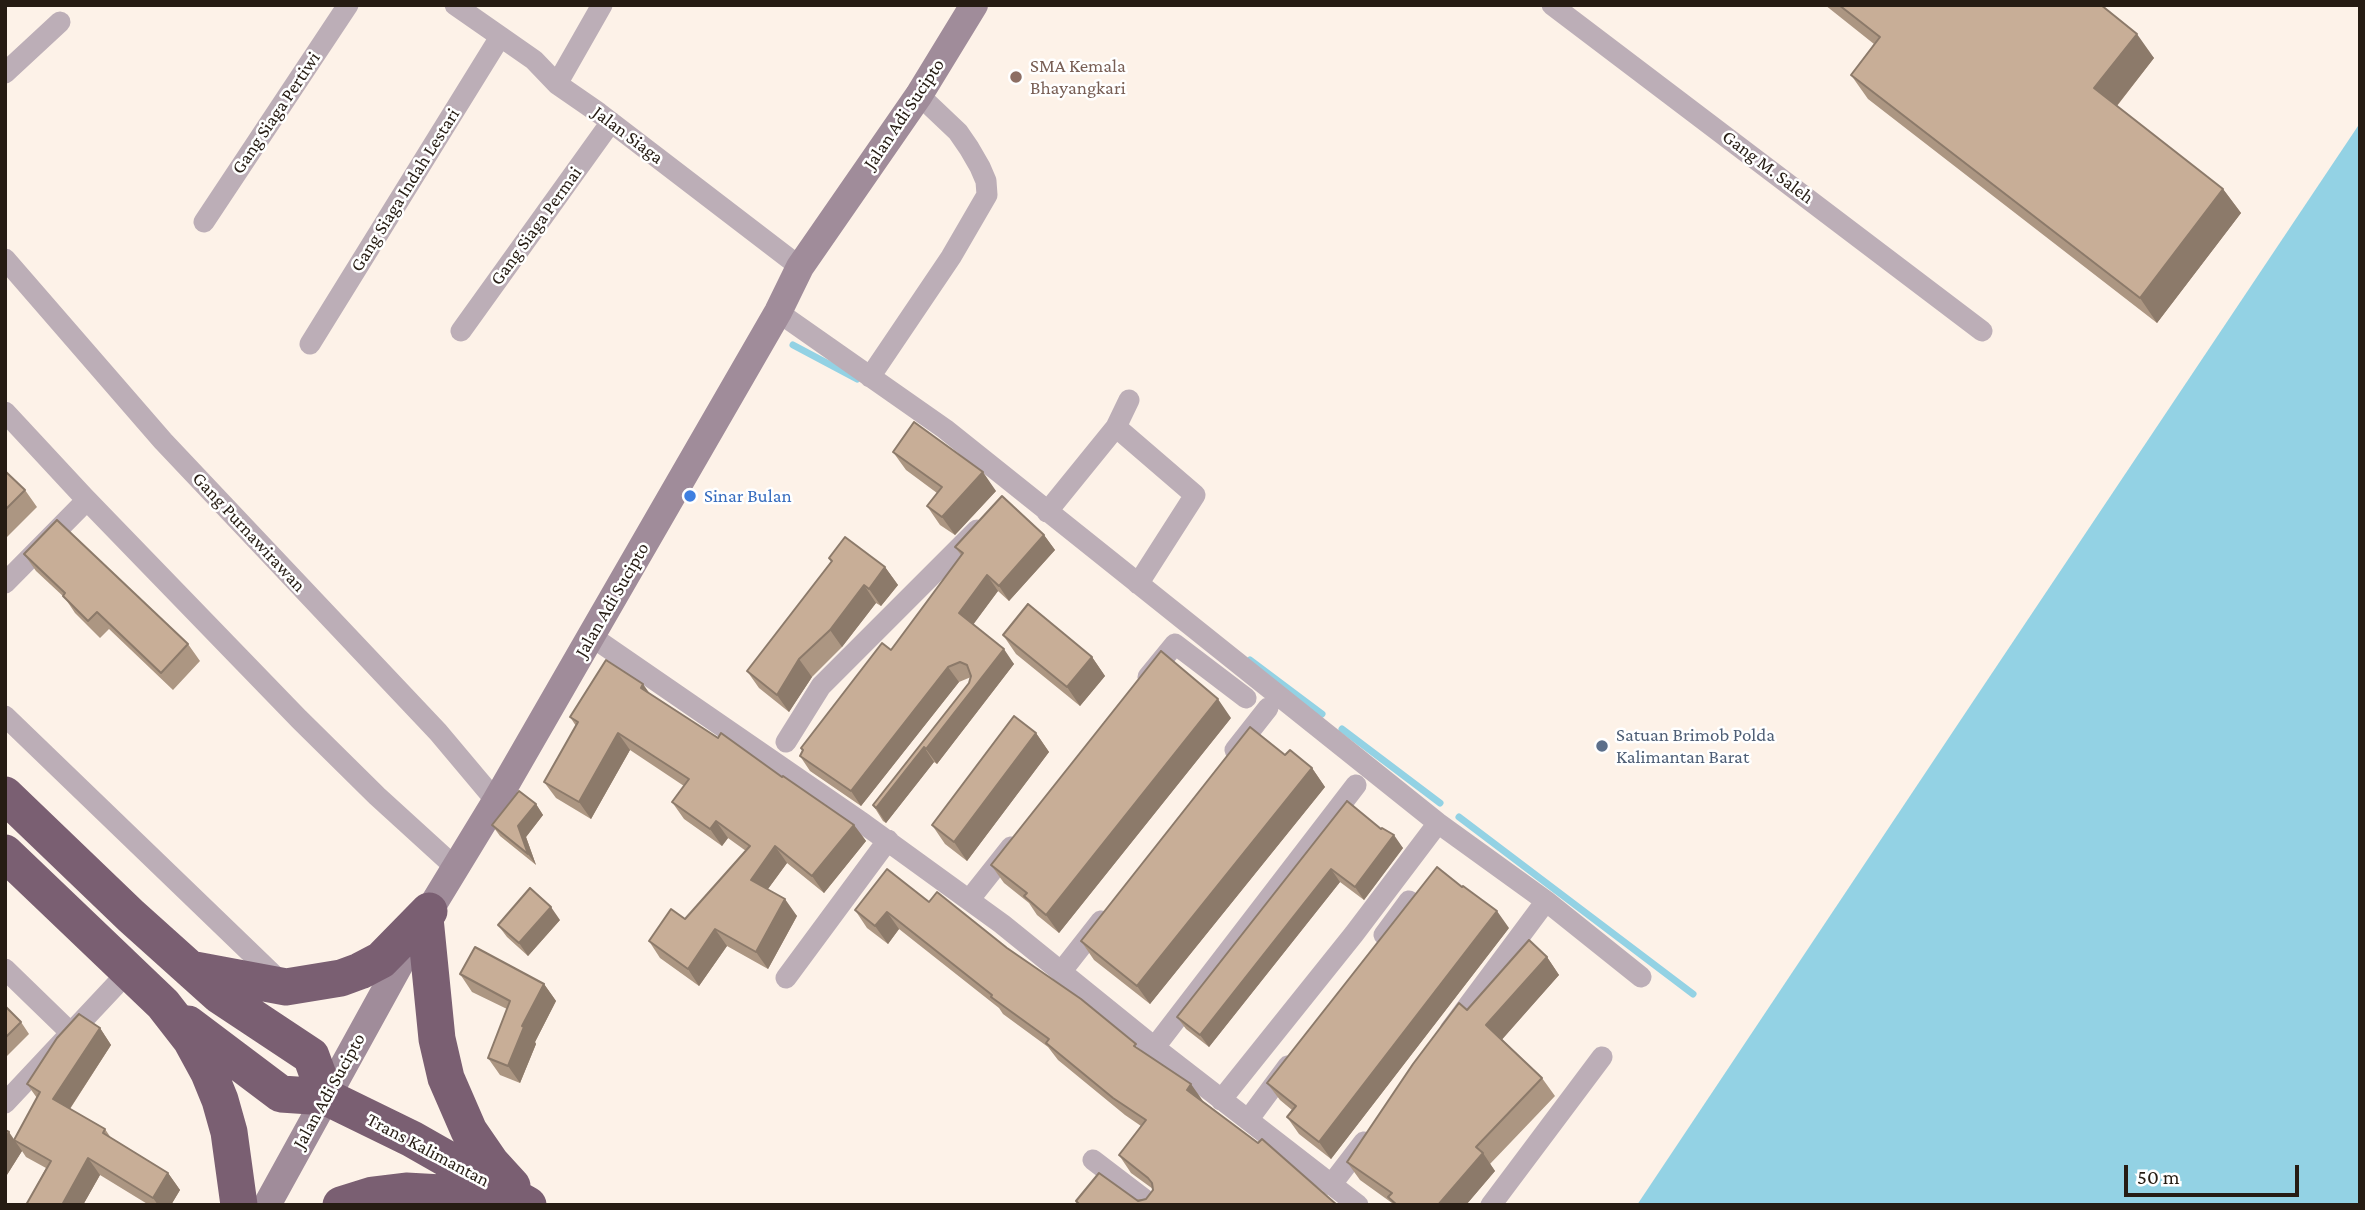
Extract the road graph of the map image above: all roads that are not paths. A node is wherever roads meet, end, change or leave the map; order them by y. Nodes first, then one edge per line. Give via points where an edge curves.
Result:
1 (348, 5) edge
2 (455, 5) edge
3 (602, 5) edge
4 (974, 5) edge
5 (1552, 5) edge
6 (60, 22) dead end
7 (500, 37) junction
8 (5, 72) edge
9 (557, 84) junction
10 (919, 95) junction
11 (611, 122) junction
12 (204, 222) dead end
13 (5, 259) edge
14 (800, 267) junction
15 (778, 312) junction
16 (461, 331) dead end
17 (1982, 331) dead end
18 (310, 344) dead end
19 (870, 377) junction
20 (1129, 400) dead end
21 (5, 412) edge
22 (1116, 427) junction
23 (87, 500) junction
24 (1047, 512) junction
25 (990, 516) edge
26 (5, 583) edge
27 (1138, 584) junction
28 (591, 636) junction
29 (1132, 697) edge
30 (1246, 698) dead end
31 (1268, 708) dead end
32 (5, 716) edge
33 (786, 742) dead end
34 (1224, 763) edge
35 (1356, 785) dead end
36 (5, 795) edge
37 (496, 800) junction
38 (881, 803) edge
39 (1438, 823) junction
40 (864, 824) junction
41 (1020, 836) edge
42 (888, 840) junction
43 (5, 853) edge
44 (456, 868) junction
45 (969, 900) junction
46 (1409, 901) edge
47 (1546, 901) junction
48 (1113, 906) edge
49 (427, 915) junction
50 (1369, 956) edge
51 (5, 969) edge
52 (190, 969) junction
53 (128, 972) junction
54 (1061, 972) junction
55 (1641, 977) dead end
56 (786, 978) dead end
57 (286, 987) junction
58 (163, 1004) junction
59 (72, 1034) junction
60 (1438, 1046) edge
61 (1154, 1048) junction
62 (1296, 1055) edge
63 (1602, 1057) dead end
64 (326, 1097) junction
65 (1221, 1100) junction
66 (5, 1103) edge
67 (1248, 1120) junction
68 (1381, 1121) edge
69 (1093, 1160) dead end
70 (1331, 1185) junction
71 (239, 1205) edge
72 (267, 1205) edge
73 (341, 1205) edge
74 (527, 1205) edge
75 (1152, 1205) edge
76 (1358, 1205) edge
77 (1491, 1205) edge

1 - 12 street, Gang Siaga Pertiwi
2 - 7 street, Jalan Siaga
3 - 9 street
4 - 10 main road, Jalan Adi Sucipto
5 - 17 street, Gang M. Saleh
6 - 8 street
7 - 9 street, Jalan Siaga via 534,60
7 - 18 street, Gang Siaga Indah Lestari
9 - 11 street, Jalan Siaga
10 - 14 main road, Jalan Adi Sucipto
10 - 19 street via 964,140 981,167 987,195
11 - 14 street, Jalan Siaga
11 - 16 street, Gang Siaga Permai
13 - 37 street, Gang Purnawirawan via 163,441 438,732
14 - 15 main road, Jalan Adi Sucipto
15 - 19 street
15 - 28 main road, Jalan Adi Sucipto
19 - 24 street via 945,429 1013,493
20 - 22 street
21 - 23 street
22 - 24 street
22 - 27 street via 1195,495
23 - 26 street
23 - 44 street via 299,719
24 - 27 street
25 - 33 street via 821,685
27 - 39 street
28 - 37 main road, Jalan Adi Sucipto
28 - 40 street
29 - 30 street via 1175,644
31 - 34 street
32 - 57 street
35 - 61 street
36 - 52 highway
37 - 44 main road, Jalan Adi Sucipto
38 - 40 street
39 - 47 street
39 - 65 street
40 - 42 street
41 - 45 street
42 - 45 street
42 - 56 street
43 - 53 highway
44 - 49 main road, Jalan Adi Sucipto
45 - 54 street
46 - 50 street
47 - 55 street
47 - 60 street
48 - 54 street
49 - 57 highway via 381,960 360,971
49 - 64 main road, Jalan Adi Sucipto
49 - 74 highway via 437,1039 446,1078 469,1131
51 - 59 street
52 - 57 highway
52 - 64 highway via 219,995 311,1056
53 - 58 highway
53 - 59 street
54 - 61 street
58 - 64 highway via 282,1094
58 - 71 highway via 191,1040 220,1100
59 - 66 street
61 - 65 street
62 - 67 street
63 - 77 street
64 - 72 main road, Jalan Adi Sucipto
64 - 74 highway, Trans Kalimantan via 412,1139
65 - 67 street
67 - 70 street
68 - 70 street
69 - 75 street
70 - 76 street
73 - 74 highway via 373,1195 417,1191 477,1195

